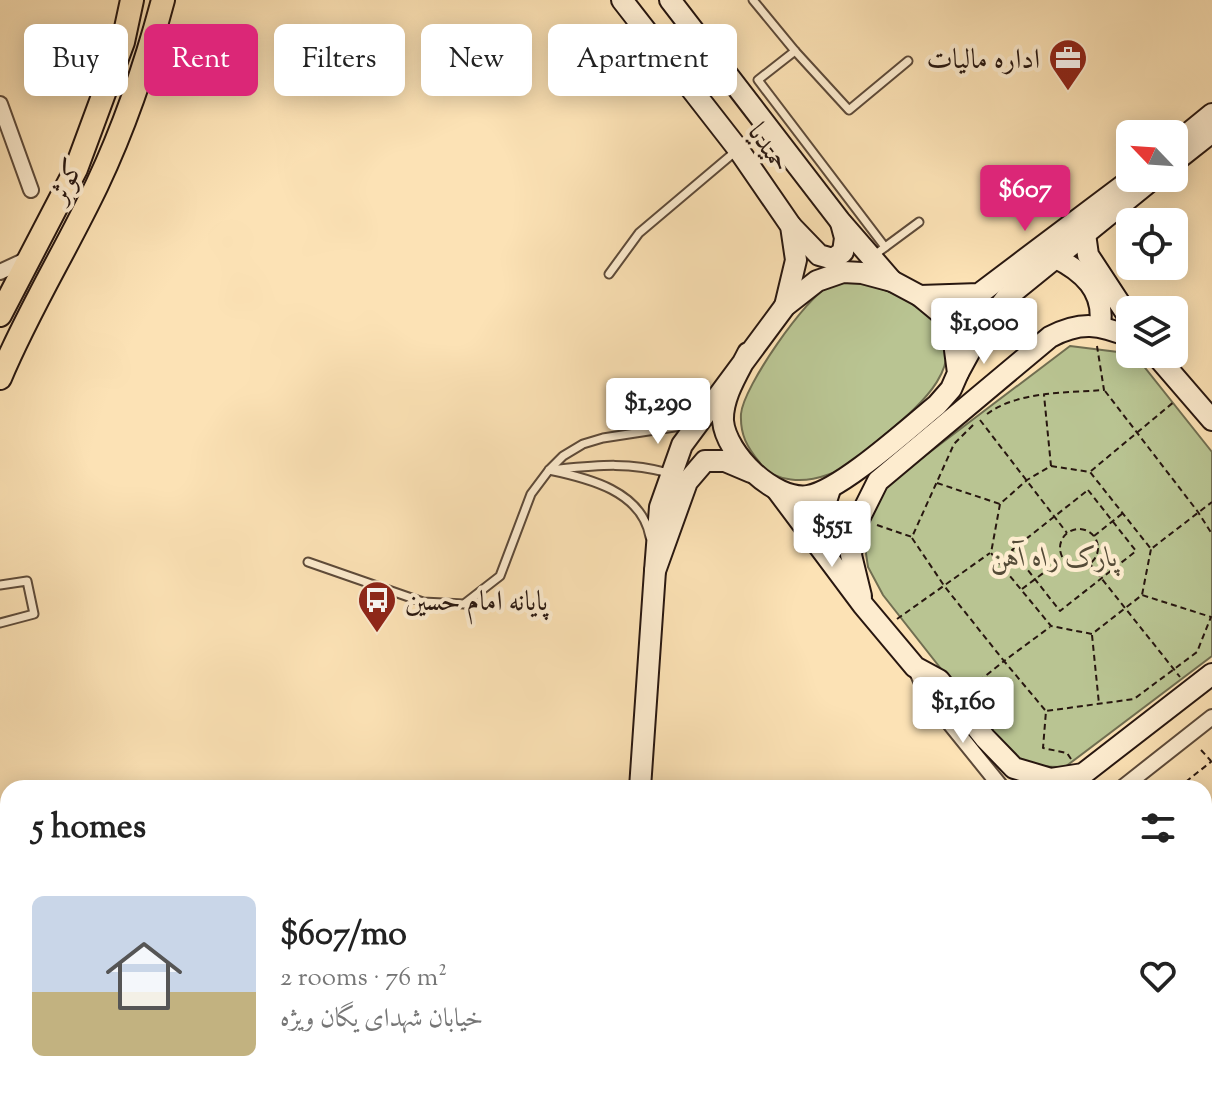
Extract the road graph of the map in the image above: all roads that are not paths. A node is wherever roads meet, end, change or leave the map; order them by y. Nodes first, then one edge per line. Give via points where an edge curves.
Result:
1 (132, 0) edge
2 (163, 0) edge
3 (622, 0) edge
4 (670, 0) edge
5 (753, 0) edge
6 (795, 51) junction
7 (908, 61) dead end
8 (1, 108) edge
9 (1212, 114) edge
10 (1212, 132) edge
11 (1188, 134) edge
12 (738, 149) junction
13 (1188, 151) edge
14 (31, 190) dead end
15 (1116, 191) edge
16 (1137, 192) edge
17 (840, 221) junction
18 (919, 222) dead end
19 (791, 226) junction
20 (1085, 234) junction
21 (878, 252) junction
22 (1054, 257) junction
23 (30, 258) junction
24 (0, 272) edge
25 (609, 274) dead end
26 (892, 281) junction
27 (920, 296) junction
28 (1116, 298) edge
29 (785, 306) junction
30 (0, 315) edge
31 (1096, 325) junction
32 (1116, 332) edge
33 (748, 353) junction
34 (1167, 368) edge
35 (958, 373) junction
36 (0, 378) edge
37 (1212, 420) edge
38 (697, 423) junction
39 (549, 470) junction
40 (753, 473) junction
41 (670, 474) junction
42 (830, 489) junction
43 (777, 490) junction
44 (857, 524) junction
45 (308, 562) dead end
46 (655, 571) junction
47 (0, 585) edge
48 (863, 605) junction
49 (0, 623) edge
50 (915, 667) junction
51 (1212, 674) edge
52 (1212, 717) edge
53 (641, 780) edge
54 (995, 780) edge
55 (1132, 780) edge

1 - 23 main road, کوثر via 104,99 76,169
2 - 36 main road, کوثر via 130,108 97,185
3 - 12 main road, حمیدیا
4 - 17 main road, حمیدیا
5 - 6 lane
6 - 7 lane via 849,110
6 - 21 lane via 758,80
8 - 14 street
9 - 11 main road
10 - 13 main road
12 - 19 main road, حمیدیا
12 - 25 lane via 639,233
15 - 27 main road via 979,294
16 - 20 main road
17 - 19 main road via 843,252 833,259 819,255
17 - 21 main road, حمیدیا
18 - 21 lane
19 - 29 main road, حمیدیا via 796,260
20 - 22 main road
20 - 28 main road via 1088,255
21 - 26 main road, حمیدیا
22 - 31 main road via 1072,266 1099,298 1102,310
22 - 35 main road via 1006,298
23 - 24 street
23 - 30 main road, کوثر
26 - 27 main road
26 - 29 main road via 843,272 817,281
27 - 35 main road via 943,315 953,335
29 - 33 main road
31 - 32 main road
31 - 44 main road via 1050,337 878,481
33 - 38 main road
33 - 40 main road via 726,398 723,421 730,444
34 - 37 main road
35 - 42 main road via 937,405
38 - 39 lane via 593,441
38 - 41 main road
39 - 41 lane via 618,464
39 - 45 lane via 531,494 500,576 464,604 423,602
39 - 46 lane via 584,477 632,503 648,526
40 - 43 main road
40 - 46 main road via 714,460 696,469 673,515
41 - 46 main road via 660,507
42 - 43 main road via 806,497
42 - 44 main road via 821,517 826,526 840,533
43 - 48 main road
44 - 48 main road via 851,555
46 - 53 main road
47 - 49 lane via 27,581 34,614
48 - 50 main road
50 - 51 main road via 939,680 1014,768 1051,779 1083,774
50 - 54 street via 927,695
52 - 55 street

